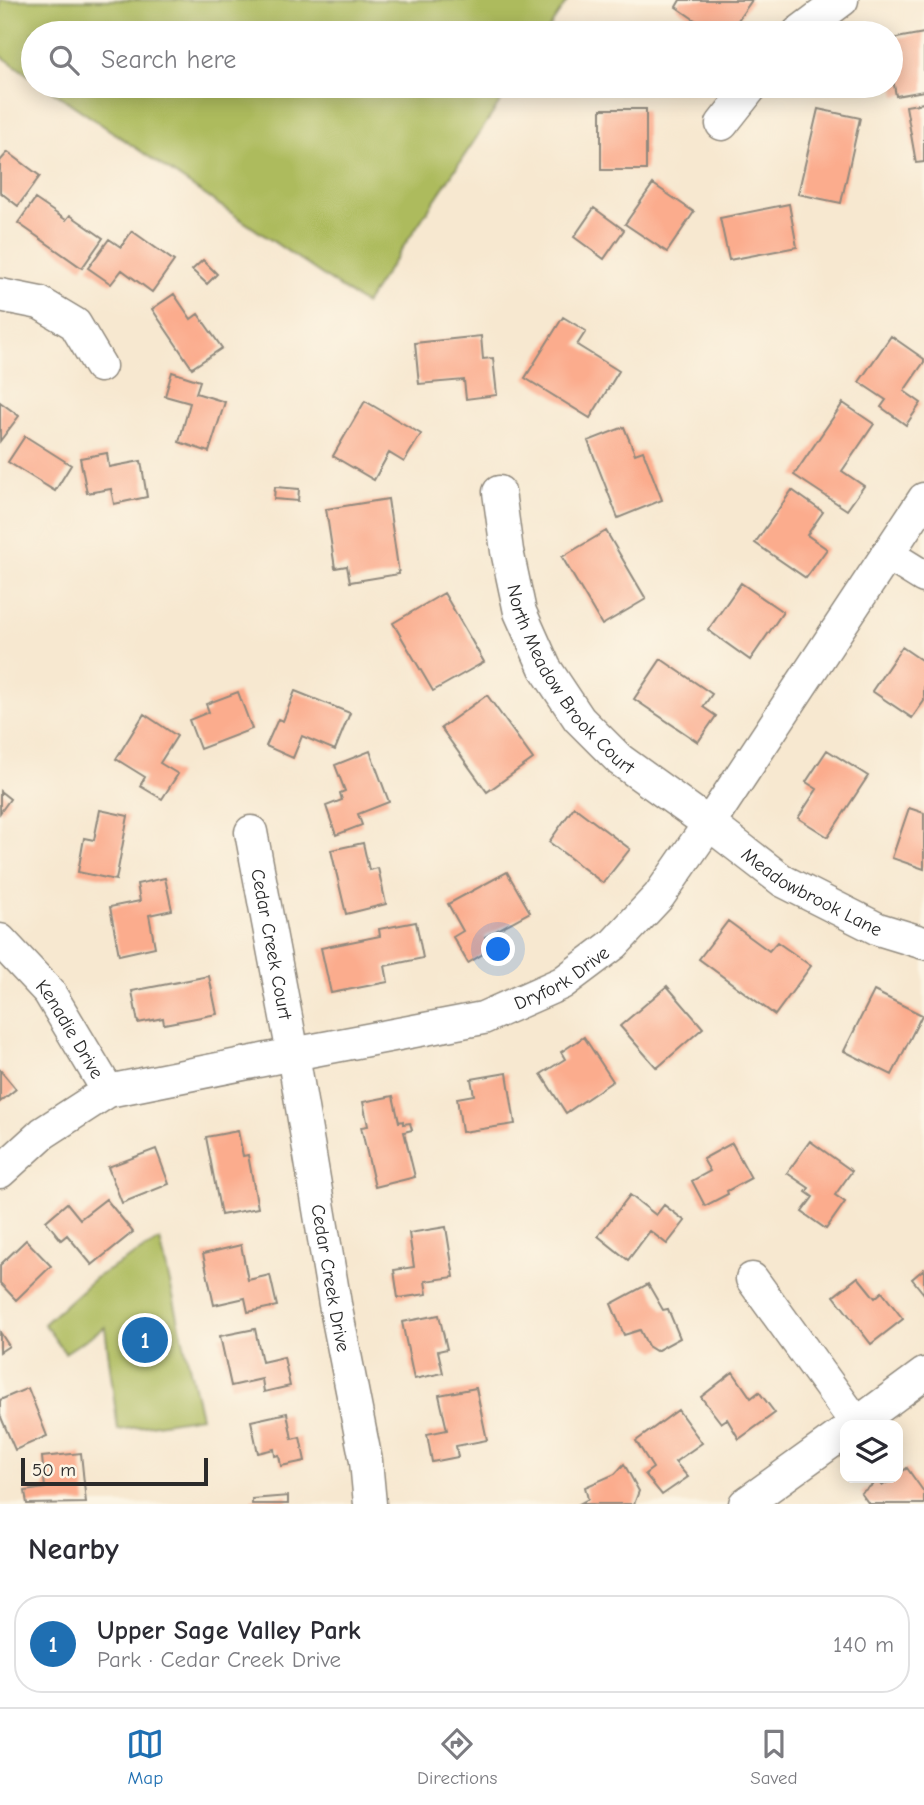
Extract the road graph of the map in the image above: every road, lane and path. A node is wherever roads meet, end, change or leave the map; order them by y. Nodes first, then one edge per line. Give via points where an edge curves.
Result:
1 (842, 0) edge
2 (814, 21) edge
3 (743, 98) edge
4 (722, 124) dead end
5 (0, 295) edge
6 (100, 366) dead end
7 (499, 492) dead end
8 (924, 499) edge
9 (887, 554) junction
10 (924, 577) edge
11 (709, 824) junction
12 (251, 832) dead end
13 (0, 940) edge
14 (924, 943) edge
15 (293, 1054) junction
16 (108, 1091) junction
17 (0, 1172) edge
18 (752, 1279) dead end
19 (924, 1374) edge
20 (847, 1420) edge
21 (862, 1420) edge
22 (840, 1436) edge
23 (370, 1504) edge
24 (745, 1504) edge

1 - 2 street
3 - 4 street
5 - 6 street via 40,303 75,324
7 - 11 street, North Meadow Brook Court via 520,612 545,668 579,719 620,760
8 - 9 street, Dryfork Drive
9 - 10 street
9 - 11 street, Dryfork Drive
11 - 14 street, Meadowbrook Lane via 783,881 878,929
11 - 15 street, Dryfork Drive via 659,896 614,944 562,983 483,1018
12 - 15 street, Cedar Creek Court
13 - 16 street, Kenadie Drive via 49,992
15 - 16 street, Dryfork Drive
15 - 23 street, Cedar Creek Drive
16 - 17 street, Dryfork Drive via 43,1133
18 - 20 street
19 - 21 street
22 - 24 street

